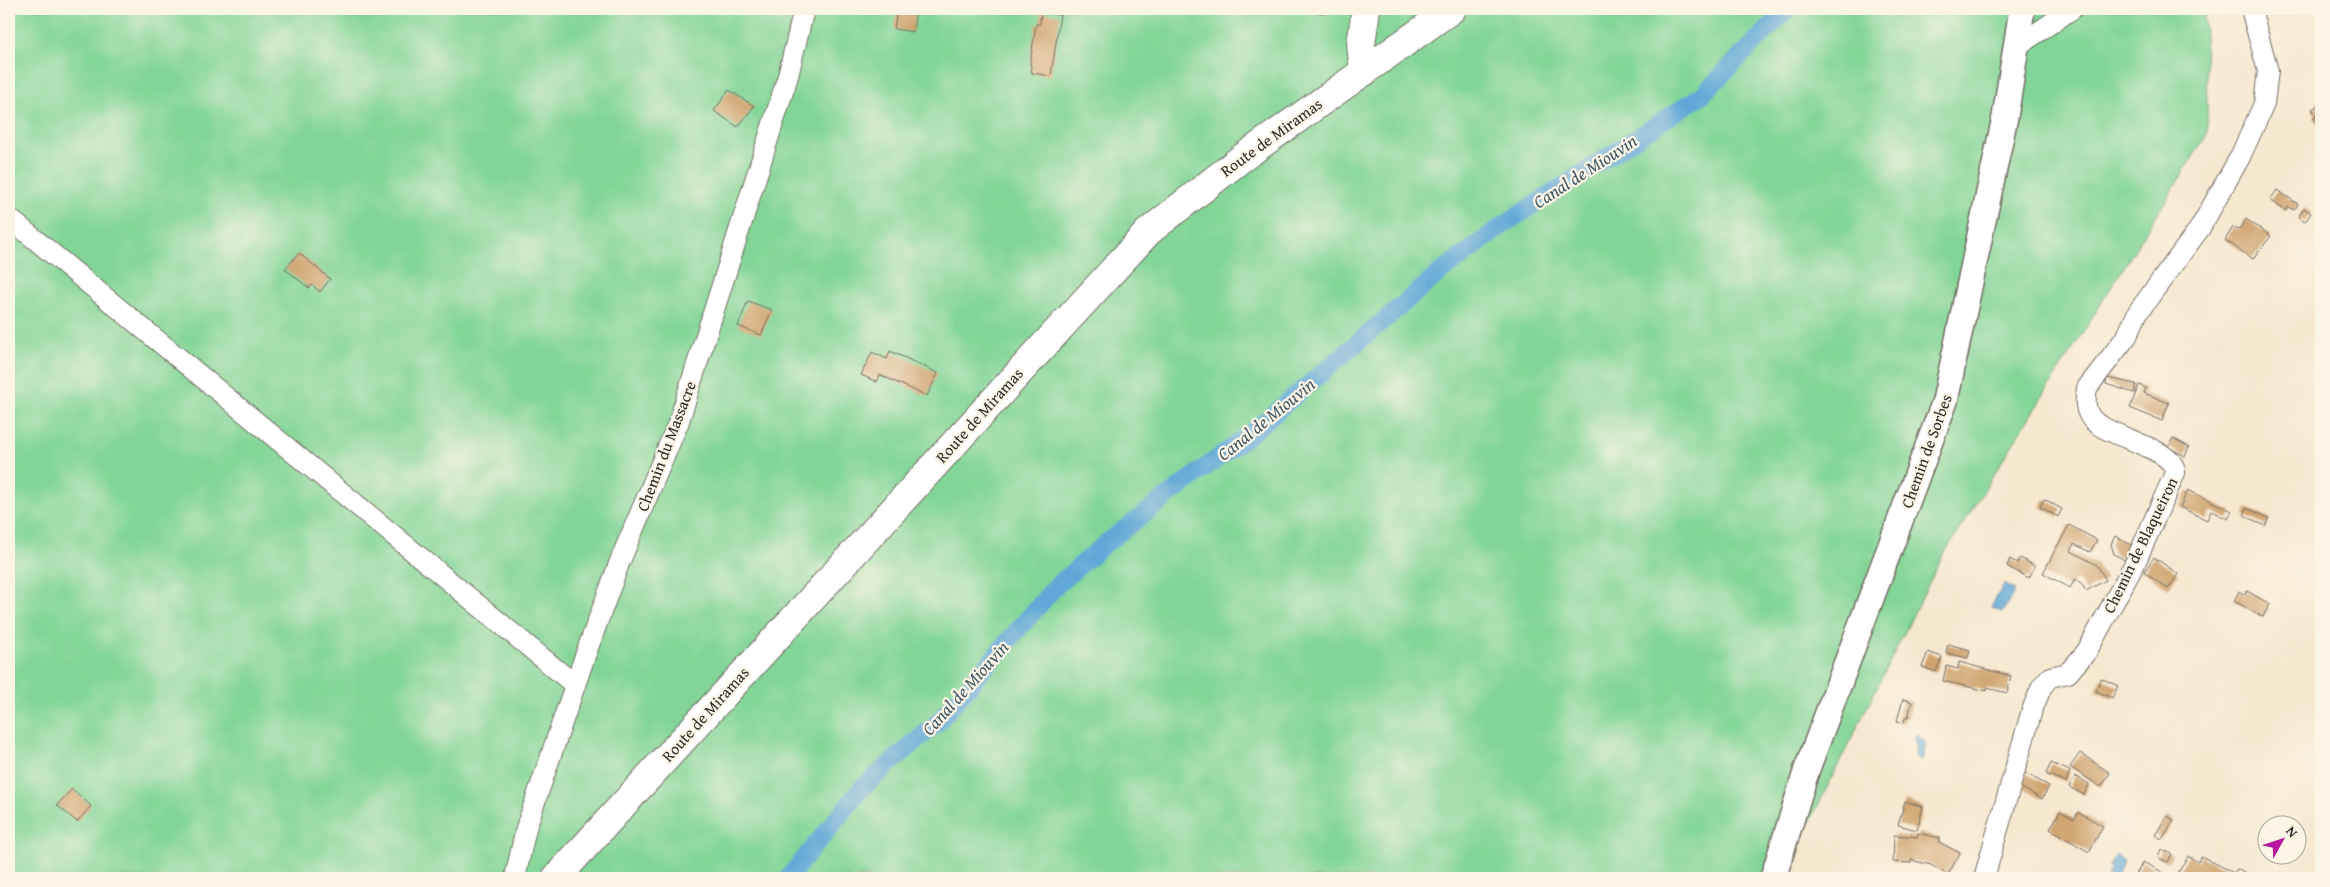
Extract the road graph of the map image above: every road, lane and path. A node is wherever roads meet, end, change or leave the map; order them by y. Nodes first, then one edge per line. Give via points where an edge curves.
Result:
1 (804, 9) edge
2 (1366, 9) edge
3 (1452, 9) edge
4 (2022, 9) edge
5 (2072, 9) edge
6 (2251, 9) edge
7 (2016, 47) junction
8 (1364, 72) junction
9 (9, 218) edge
10 (575, 685) junction
11 (515, 878) edge
12 (556, 878) edge
13 (1773, 878) edge
14 (1984, 878) edge

1 - 10 street, Chemin du Massacre via 788,76 679,421 620,561
2 - 8 main road via 1361,44
3 - 8 main road, Route de Miramas
4 - 7 street, Chemin de Sorbes
5 - 7 street
6 - 14 street, Chemin de Blaqueiron via 2268,71 2264,104 2240,157 2200,228 2138,312 2127,336 2094,377 2085,398 2086,410 2096,424 2162,455 2174,466 2175,473 2135,563 2087,651 2068,673 2050,677 2042,686 2032,710
7 - 13 street, Chemin de Sorbes via 2005,117 1946,401 1807,769
8 - 12 main road, Route de Miramas via 1204,186 1148,232
9 - 10 street
10 - 11 street, Chemin du Massacre via 526,828

